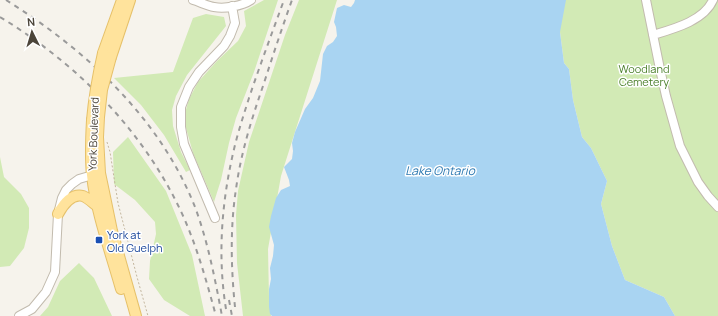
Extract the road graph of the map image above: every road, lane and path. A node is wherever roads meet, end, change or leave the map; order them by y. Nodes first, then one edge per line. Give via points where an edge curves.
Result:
1 (122, 0) edge
2 (130, 0) edge
3 (192, 0) edge
4 (251, 0) edge
5 (646, 0) edge
6 (713, 0) edge
7 (232, 6) junction
8 (653, 35) junction
9 (107, 55) junction
10 (106, 138) dead end
11 (96, 174) junction
12 (97, 206) junction
13 (718, 207) edge
14 (58, 214) junction
15 (215, 218) dead end
16 (19, 316) edge
17 (129, 316) edge
18 (136, 316) edge
19 (148, 316) edge

1 - 9 main road, York Boulevard
2 - 9 main road, York Boulevard
3 - 7 street via 215,7
4 - 7 street
5 - 8 street
6 - 8 street via 698,17
7 - 15 street via 235,23 230,36 199,72 189,87 181,107 180,127 184,144
8 - 13 street via 680,146 698,182
9 - 11 main road, York Boulevard, bridge via 95,118 98,138
10 - 19 path via 118,204
11 - 12 main road, York Boulevard
11 - 14 street via 79,179 66,190
11 - 18 main road, York Boulevard
12 - 14 main road via 85,197 76,196 64,204
12 - 17 main road, York Boulevard
14 - 16 street via 54,272 46,292 32,309

